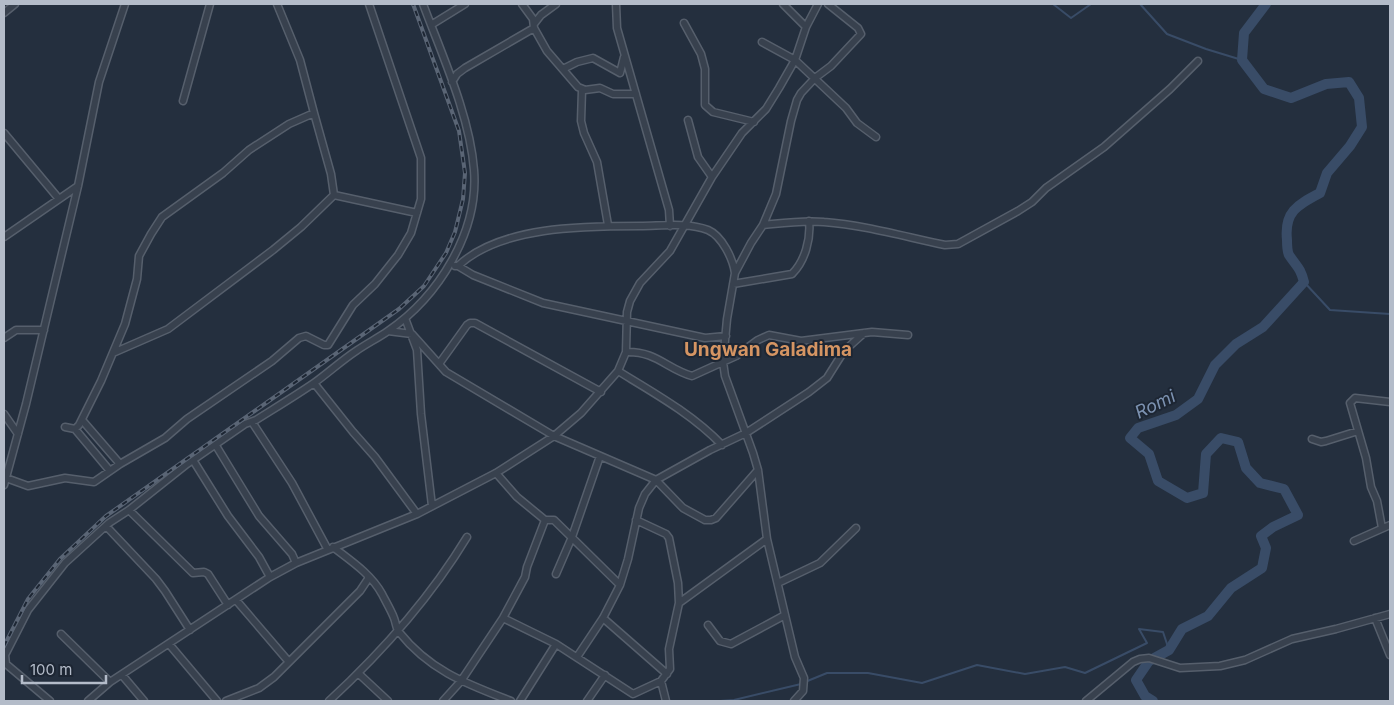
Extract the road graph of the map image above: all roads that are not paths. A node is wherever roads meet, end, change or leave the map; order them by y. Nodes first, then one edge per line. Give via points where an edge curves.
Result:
1 (15, 4) edge
2 (210, 4) edge
3 (277, 4) edge
4 (369, 4) edge
5 (423, 4) edge
6 (465, 4) edge
7 (522, 4) edge
8 (556, 4) edge
9 (616, 4) edge
10 (783, 4) edge
11 (818, 4) edge
12 (828, 4) edge
13 (123, 5) edge
14 (4, 13) edge
15 (684, 23) dead end
16 (431, 25) junction
17 (534, 26) junction
18 (806, 27) junction
19 (762, 42) dead end
20 (625, 55) junction
21 (795, 60) junction
22 (1198, 61) dead end
23 (563, 69) junction
24 (815, 78) junction
25 (452, 82) junction
26 (582, 90) junction
27 (636, 94) junction
28 (183, 101) dead end
29 (314, 113) junction
30 (688, 120) dead end
31 (754, 122) junction
32 (4, 133) edge
33 (876, 137) dead end
34 (712, 176) junction
35 (78, 186) junction
36 (334, 196) junction
37 (59, 199) junction
38 (417, 213) junction
39 (809, 221) junction
40 (608, 225) junction
41 (684, 225) junction
42 (763, 225) junction
43 (670, 226) junction
44 (4, 237) edge
45 (449, 266) junction
46 (458, 266) junction
47 (735, 273) junction
48 (733, 284) junction
49 (405, 318) junction
50 (626, 321) junction
51 (44, 330) junction
52 (388, 331) junction
53 (864, 333) junction
54 (412, 334) junction
55 (908, 335) dead end
56 (726, 336) junction
57 (4, 338) edge
58 (626, 352) junction
59 (113, 353) junction
60 (723, 362) junction
61 (439, 364) junction
62 (618, 371) junction
63 (314, 383) junction
64 (601, 392) junction
65 (1390, 402) edge
66 (4, 414) edge
67 (82, 420) junction
68 (252, 422) junction
69 (65, 427) dead end
70 (75, 429) junction
71 (1358, 431) junction
72 (746, 433) junction
73 (18, 434) junction
74 (554, 436) junction
75 (1312, 439) dead end
76 (215, 444) junction
77 (722, 445) junction
78 (600, 456) junction
79 (193, 460) junction
80 (120, 464) junction
81 (758, 470) junction
82 (110, 471) junction
83 (496, 473) junction
84 (6, 478) junction
85 (656, 480) junction
86 (4, 485) edge
87 (432, 506) junction
88 (129, 510) junction
89 (417, 514) junction
90 (545, 520) junction
91 (636, 520) junction
92 (1390, 525) edge
93 (106, 526) junction
94 (856, 528) dead end
95 (1382, 528) junction
96 (467, 537) dead end
97 (572, 537) junction
98 (767, 539) junction
99 (1354, 541) dead end
100 (330, 548) junction
101 (296, 563) junction
102 (556, 574) dead end
103 (368, 576) junction
104 (270, 577) junction
105 (778, 583) junction
106 (620, 585) junction
107 (236, 600) junction
108 (679, 603) junction
109 (228, 605) junction
110 (1390, 614) edge
111 (786, 615) junction
112 (503, 618) junction
113 (603, 618) junction
114 (1375, 618) junction
115 (708, 625) dead end
116 (190, 630) junction
117 (398, 630) junction
118 (61, 634) dead end
119 (169, 644) junction
120 (556, 644) junction
121 (1390, 655) edge
122 (577, 657) junction
123 (289, 662) junction
124 (359, 674) junction
125 (667, 674) junction
126 (122, 675) junction
127 (605, 675) junction
128 (461, 681) junction
129 (661, 681) junction
130 (110, 682) junction
131 (50, 701) edge
132 (88, 701) edge
133 (144, 701) edge
134 (217, 701) edge
135 (226, 701) edge
136 (329, 701) edge
137 (388, 701) edge
138 (443, 701) edge
139 (511, 701) edge
140 (520, 701) edge
141 (587, 701) edge
142 (666, 701) edge
143 (794, 701) edge
144 (1086, 701) edge

1 - 14 street
2 - 28 street
3 - 29 street via 300,60
4 - 38 street via 422,158 421,199
5 - 16 street
6 - 16 street
7 - 17 street
8 - 17 street via 541,15
9 - 20 street via 617,28
10 - 18 street
11 - 18 street
12 - 24 street via 861,34
13 - 35 street via 99,82
15 - 31 street via 701,54 705,69 705,105 713,112
16 - 25 street
17 - 23 street via 547,51
17 - 25 street via 465,68
18 - 21 street
19 - 21 street
20 - 23 street via 620,73 593,58
20 - 27 street
21 - 24 street
21 - 31 street via 766,109
22 - 39 street via 1104,147 1046,188 1032,202 958,244 945,245 864,228
23 - 26 street
24 - 33 street via 857,123
24 - 42 street via 797,100 776,194
25 - 45 street via 474,170 473,203 462,240
26 - 27 street via 600,88 613,94
26 - 40 street via 581,121 597,162
27 - 43 street via 669,210
29 - 36 street
29 - 59 street via 289,124 249,150 162,217 140,256 125,324
30 - 34 street via 698,157
31 - 34 street via 742,133
32 - 37 street
34 - 41 street
35 - 37 street
35 - 51 street
36 - 38 street
36 - 59 street via 273,250 168,329
37 - 44 street
38 - 80 street via 411,233 398,255 353,305 328,345 306,336 299,338 164,438
39 - 42 street
39 - 48 street via 808,244 792,274
40 - 43 street
40 - 46 street via 554,230 492,243
41 - 43 street
41 - 47 street via 709,230 718,238 727,250
41 - 50 street via 670,251 640,283 630,302
42 - 47 street
45 - 46 street
45 - 49 street via 434,288
46 - 50 street via 543,303
47 - 48 street
48 - 56 street
49 - 52 street
49 - 54 street
50 - 56 street via 705,338
50 - 58 street
51 - 57 street via 16,330
51 - 73 street
52 - 54 street
52 - 63 street
53 - 55 street
53 - 60 street via 801,341 770,335
53 - 72 street via 844,351 827,378
54 - 61 street
54 - 87 street via 417,350
56 - 60 street
58 - 60 street via 649,354 692,376
58 - 62 street
59 - 67 street
60 - 72 street
61 - 64 street via 467,325 475,323
61 - 74 street via 452,376
62 - 64 street
62 - 77 street via 685,414
63 - 68 street
63 - 89 street
64 - 74 street
65 - 71 street via 1352,400 1350,403
66 - 73 street
67 - 70 street
67 - 80 street
68 - 76 street
68 - 100 street
69 - 70 street
70 - 82 street
71 - 75 street via 1321,442
71 - 95 street
72 - 77 street
72 - 81 street
73 - 84 street
74 - 78 street
74 - 83 street
76 - 79 street
76 - 101 street via 263,520
77 - 85 street
78 - 85 street
78 - 97 street
79 - 88 street
79 - 104 street via 228,516 260,557
80 - 82 street
81 - 85 street via 711,520 683,508
81 - 98 street
82 - 84 street via 94,482 66,478 28,486
83 - 87 street
83 - 90 street via 517,497
84 - 86 street
85 - 91 street via 638,508
87 - 89 street
88 - 93 street
88 - 109 street via 193,573 208,574
89 - 100 street
90 - 97 street via 554,520
90 - 112 street via 525,577
91 - 106 street
91 - 108 street via 669,538
92 - 95 street
93 - 116 street via 156,579
93 - 131 street via 65,563 33,604 5,655 6,664
94 - 105 street via 820,563
95 - 99 street
96 - 117 street via 451,563
97 - 102 street
97 - 106 street
98 - 105 street
98 - 108 street
100 - 101 street
100 - 103 street
101 - 104 street
103 - 117 street via 381,592
103 - 123 street via 360,591
104 - 107 street
105 - 111 street
106 - 113 street
107 - 109 street
107 - 123 street
108 - 125 street
109 - 116 street
110 - 114 street
111 - 115 street via 731,644 720,641
111 - 143 street via 795,657 804,678 803,691
112 - 120 street
112 - 128 street
113 - 122 street
113 - 125 street
114 - 121 street
114 - 144 street via 1292,639 1246,660 1220,666 1180,668 1149,658 1140,659
116 - 119 street
117 - 124 street
117 - 128 street via 439,669
118 - 130 street
119 - 126 street
119 - 134 street
120 - 122 street
120 - 140 street
122 - 127 street
123 - 135 street via 259,688
124 - 136 street
124 - 137 street
125 - 129 street
126 - 130 street
126 - 133 street
127 - 129 street via 634,694
127 - 141 street
128 - 138 street
128 - 139 street
129 - 142 street
130 - 132 street

